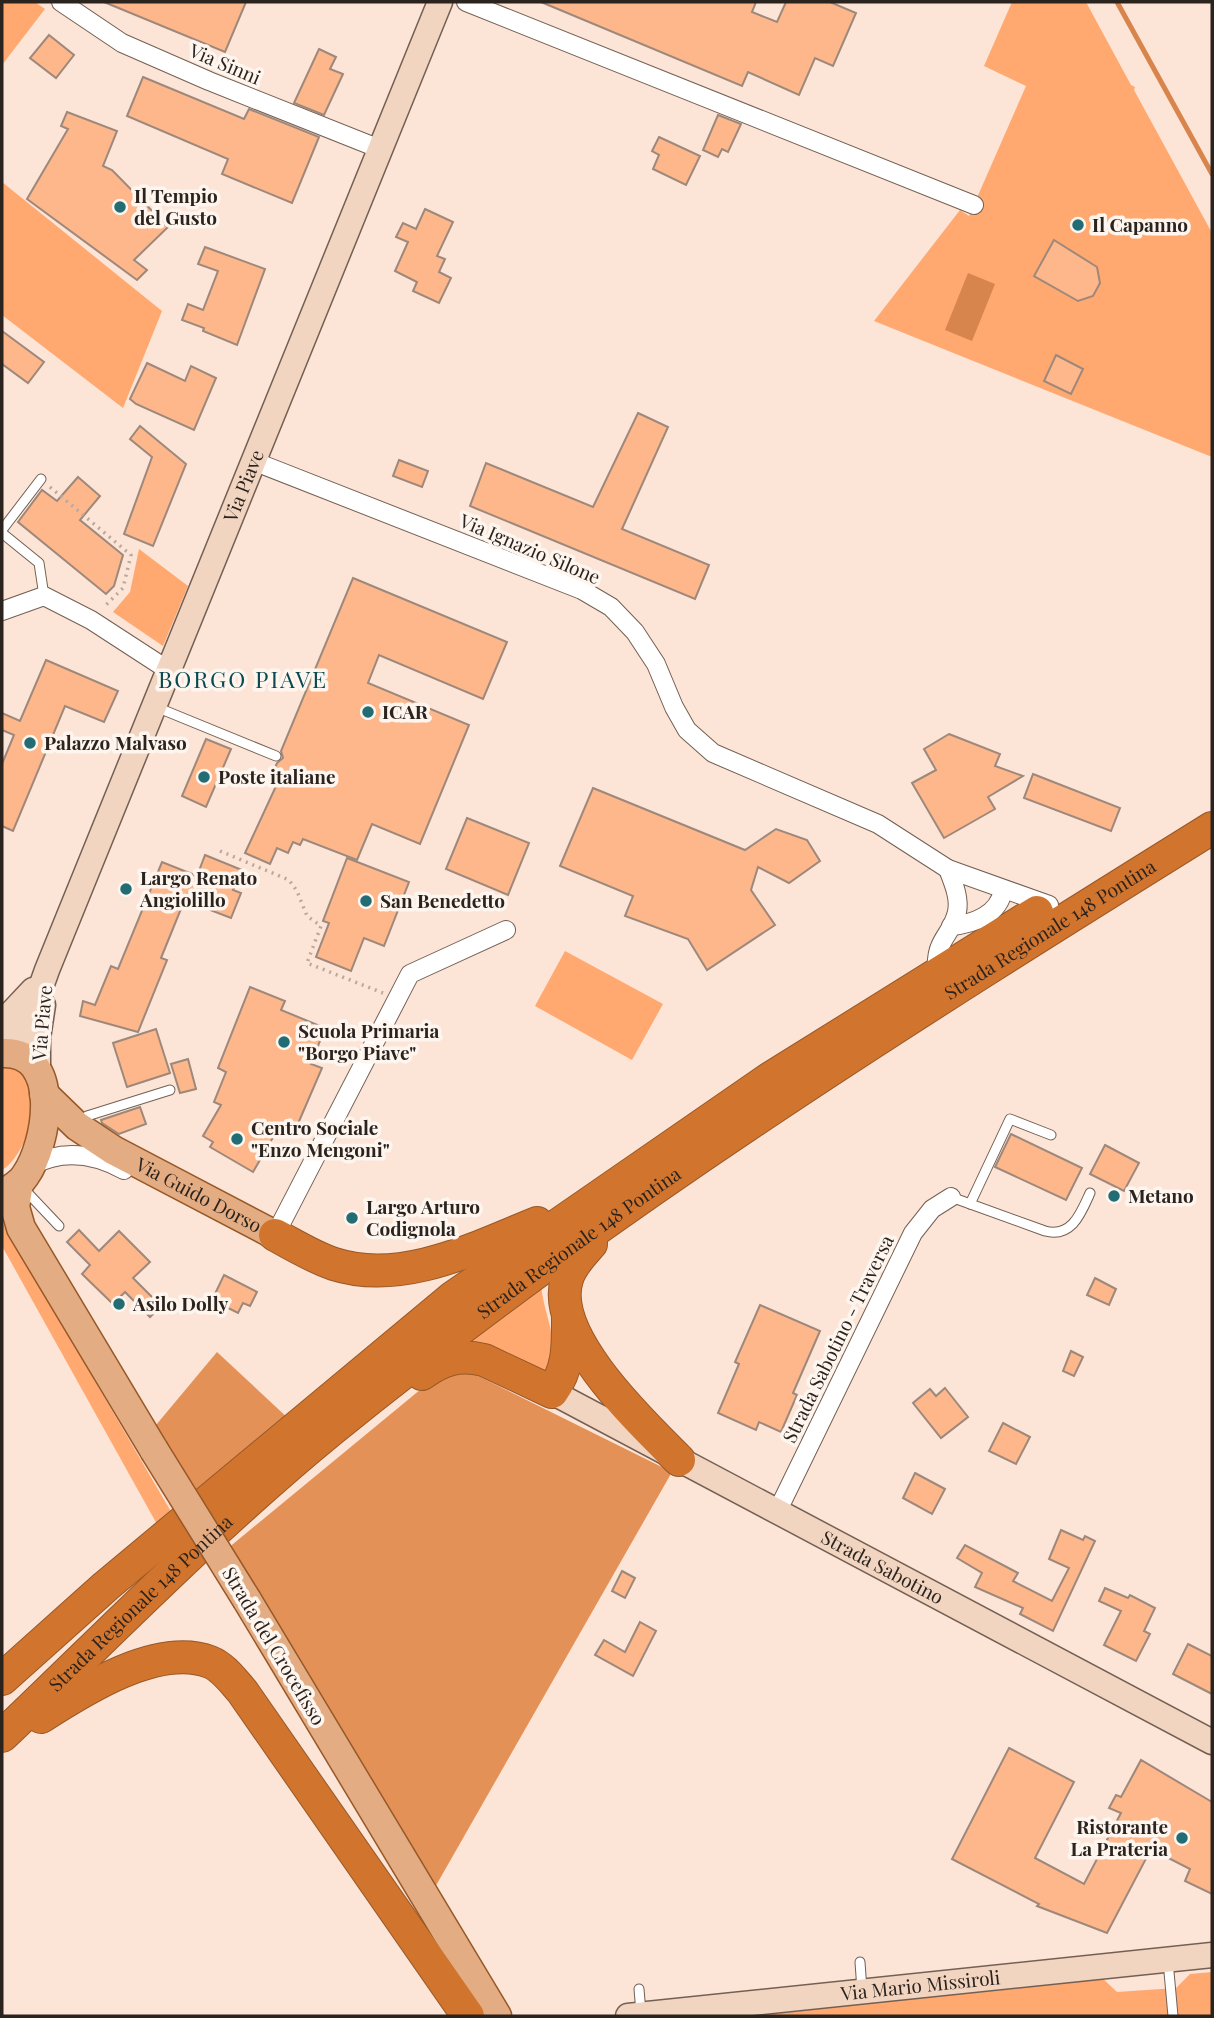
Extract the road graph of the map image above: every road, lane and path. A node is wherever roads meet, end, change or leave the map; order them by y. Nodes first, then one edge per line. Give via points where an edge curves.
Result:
1 (61, 2) edge
2 (440, 2) edge
3 (466, 2) edge
4 (380, 149) junction
5 (974, 205) dead end
6 (253, 461) junction
7 (41, 479) joint
8 (2, 531) edge
9 (44, 596) junction
10 (2, 611) edge
11 (91, 620) junction
12 (169, 670) junction
13 (154, 706) junction
14 (276, 756) dead end
15 (1212, 808) edge
16 (1212, 828) edge
17 (220, 851) dead end
18 (948, 869) junction
19 (1003, 890) junction
20 (1049, 905) junction
21 (951, 926) junction
22 (506, 930) dead end
23 (47, 970) junction
24 (937, 974) junction
25 (398, 999) junction
26 (2, 1023) edge
27 (2, 1053) edge
28 (41, 1085) junction
29 (170, 1090) dead end
30 (77, 1126) junction
31 (1051, 1135) dead end
32 (654, 1157) junction
33 (17, 1181) edge
34 (1090, 1193) dead end
35 (951, 1198) joint
36 (970, 1204) junction
37 (2, 1208) edge
38 (625, 1209) junction
39 (59, 1226) dead end
40 (275, 1235) junction
41 (28, 1240) junction
42 (568, 1318) junction
43 (609, 1385) junction
44 (561, 1397) junction
45 (330, 1431) junction
46 (679, 1460) junction
47 (777, 1512) junction
48 (2, 1679) edge
49 (2, 1736) edge
50 (1212, 1742) edge
51 (2, 1743) edge
52 (1212, 1955) edge
53 (1167, 1959) junction
54 (860, 1962) dead end
55 (639, 1989) dead end
56 (862, 1992) junction
57 (468, 2016) edge
58 (497, 2016) edge
59 (634, 2016) edge
60 (1173, 2016) edge

1 - 4 street, Via Sinni via 122,43
2 - 4 street, Via Piave
3 - 5 street
4 - 6 street, Via Piave
6 - 12 street, Via Piave
6 - 18 street, Via Ignazio Silone via 582,590 611,607 640,638 687,730 701,745 878,824
7 - 8 lane
7 - 11 path via 131,555 123,588
8 - 9 lane via 39,563
9 - 10 street
9 - 11 street
11 - 12 street
12 - 13 street, Via Piave
13 - 14 lane
13 - 23 street, Via Piave
15 - 20 highway, Strada Regionale 148 Pontina
16 - 38 highway, Strada Regionale 148 Pontina via 779,1102
17 - 25 path via 289,880 307,916 321,926 307,964
18 - 19 street, Via Ignazio Silone
18 - 21 street via 956,890 957,911
19 - 20 street, Via Ignazio Silone
19 - 21 street via 1002,899 988,914 971,924
20 - 24 highway, Strada Regionale 148 Pontina
21 - 24 street via 939,943
22 - 25 street via 410,974
23 - 26 street
23 - 27 street, Via Piave via 29,1018
23 - 28 street, Via Piave via 38,1038
24 - 32 highway, Strada Regionale 148 Pontina
25 - 40 street
27 - 28 main road, Via Guido Dorso via 23,1056
28 - 30 main road, Via Guido Dorso
28 - 33 main road, Strada del Crocefisso via 44,1130
29 - 30 lane via 88,1116
30 - 40 main road, Via Guido Dorso via 124,1157
31 - 36 lane via 1010,1119
32 - 40 highway via 543,1220 419,1265 388,1269 346,1266
32 - 48 highway, Strada Regionale 148 Pontina via 452,1298 106,1586
33 - 39 lane
33 - 40 street, Via Guido Dorso via 59,1155 96,1158 253,1236
33 - 41 main road, Strada del Crocefisso via 15,1207
34 - 36 lane via 1073,1224 1057,1232
35 - 36 lane
35 - 47 street, Strada Sabotino - Traversa via 932,1209 916,1228
37 - 41 main road, Strada del Crocefisso
38 - 42 highway via 571,1269 564,1296
38 - 45 highway, Strada Regionale 148 Pontina via 479,1314
41 - 58 main road, Strada del Crocefisso, bridge
42 - 43 highway
42 - 44 highway
43 - 44 highway via 586,1379
43 - 46 highway
44 - 45 highway via 484,1360 452,1358
44 - 46 street, Strada Sabotino
45 - 49 highway, Strada Regionale 148 Pontina via 245,1504
46 - 47 street, Strada Sabotino
47 - 50 street, Strada Sabotino
51 - 57 highway via 66,1701 137,1665 170,1659 210,1662 242,1690
52 - 53 street, Via Mario Missiroli
53 - 56 street, Via Mario Missiroli
53 - 60 lane
54 - 56 lane
55 - 59 lane
56 - 59 street, Via Mario Missiroli

